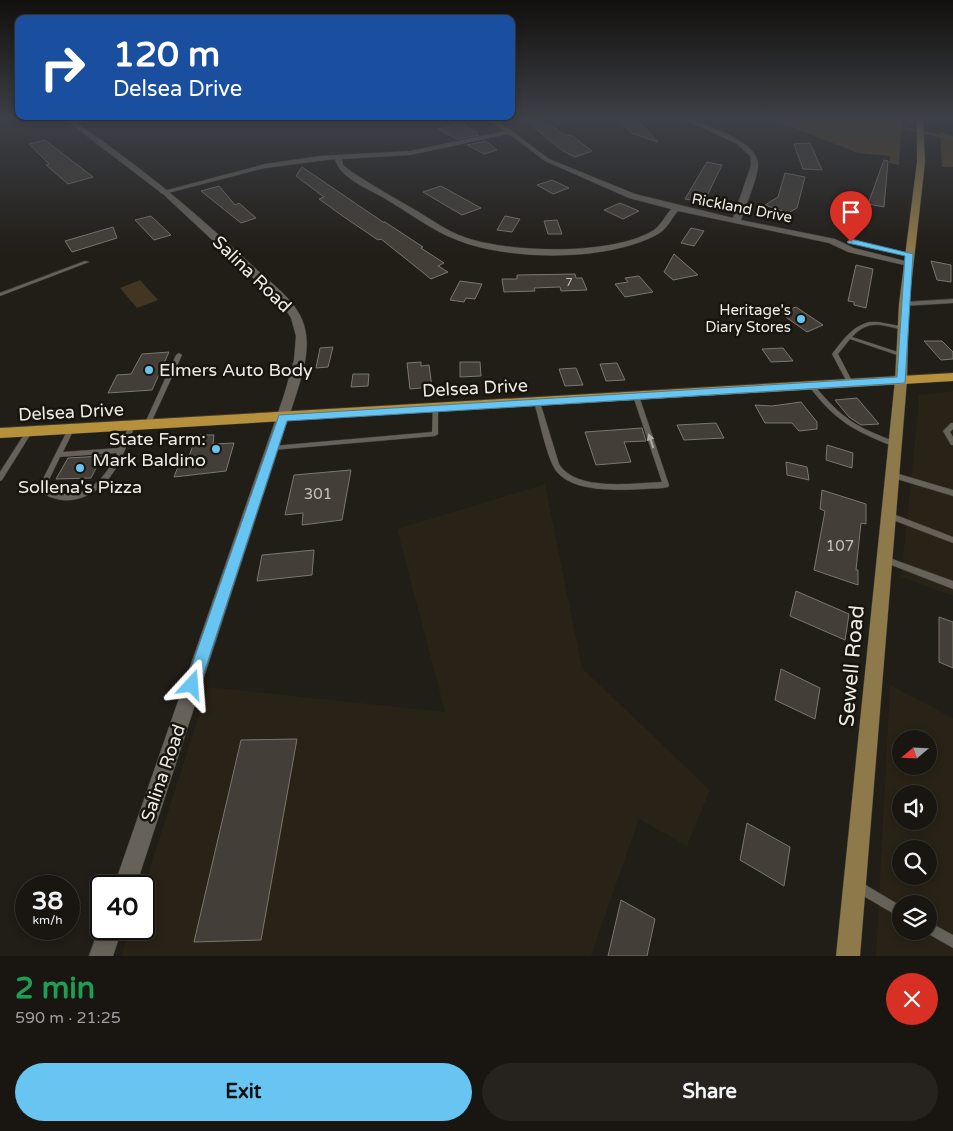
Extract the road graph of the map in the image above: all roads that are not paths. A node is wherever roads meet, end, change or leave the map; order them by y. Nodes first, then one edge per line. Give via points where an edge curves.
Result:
1 (132, 165) edge
2 (274, 165) edge
3 (340, 165) edge
4 (557, 165) edge
5 (755, 165) edge
6 (921, 165) edge
7 (164, 192) junction
8 (675, 209) junction
9 (736, 221) junction
10 (909, 258) junction
11 (87, 262) dead end
12 (0, 295) edge
13 (953, 301) edge
14 (904, 304) junction
15 (904, 328) junction
16 (848, 337) junction
17 (179, 355) dead end
18 (902, 355) junction
19 (953, 377) edge
20 (901, 380) junction
21 (850, 384) junction
22 (812, 386) junction
23 (636, 396) junction
24 (537, 402) junction
25 (435, 408) junction
26 (283, 417) junction
27 (147, 425) junction
28 (953, 425) edge
29 (132, 426) junction
30 (71, 429) junction
31 (29, 432) junction
32 (0, 433) edge
33 (953, 443) edge
34 (895, 444) junction
35 (273, 448) junction
36 (121, 450) junction
37 (58, 455) junction
38 (892, 475) junction
39 (0, 478) edge
40 (953, 493) edge
41 (888, 515) junction
42 (953, 540) edge
43 (884, 558) junction
44 (953, 585) edge
45 (129, 875) edge
46 (854, 884) junction
47 (892, 907) edge
48 (937, 933) edge
49 (106, 940) edge
50 (953, 942) edge
51 (101, 956) edge
52 (848, 956) edge

1 - 7 street, Salina Road
2 - 7 street
3 - 8 street via 348,174 444,230 470,242 498,248 588,250 623,245 658,230
4 - 8 street, Rickland Drive
5 - 9 street
6 - 10 main road, Sewell Road
7 - 26 street, Salina Road via 242,261 294,315 301,335 300,348
8 - 9 street, Rickland Drive
9 - 10 street, Rickland Drive via 832,241 851,250
10 - 14 main road, Sewell Road
11 - 12 lane
13 - 14 lane
14 - 15 main road, Sewell Road
15 - 16 lane via 864,323
15 - 18 main road, Sewell Road
16 - 18 lane
16 - 21 lane via 835,354
17 - 27 lane
18 - 20 main road, Sewell Road
19 - 20 main road, Delsea Drive
20 - 21 main road, Delsea Drive
20 - 34 main road, Sewell Road
21 - 22 main road, Delsea Drive
22 - 23 main road, Delsea Drive
22 - 34 lane via 849,425
23 - 24 main road, Delsea Drive
24 -> 23 lane via 558,469 572,479 585,485 666,485
24 - 25 main road, Delsea Drive
25 - 26 main road, Delsea Drive
25 - 35 lane via 434,434
26 - 27 main road, Delsea Drive
26 - 35 street, Salina Road
27 - 29 main road, Delsea Drive
28 - 33 lane via 946,431
29 - 30 main road, Delsea Drive
29 - 36 lane
30 - 31 main road, Delsea Drive
30 - 37 lane
31 - 32 main road, Delsea Drive
31 - 39 lane
34 - 38 main road, Sewell Road
35 - 45 street, Salina Road
36 - 37 lane
36 - 37 lane via 107,477 86,494 67,499 56,498 41,489
38 - 40 lane
38 - 41 main road, Sewell Road
41 - 42 lane
41 - 43 main road, Sewell Road
43 - 44 lane
43 - 46 main road, Sewell Road
46 - 47 lane
46 - 52 main road, Sewell Road
48 - 50 lane
49 - 51 street

